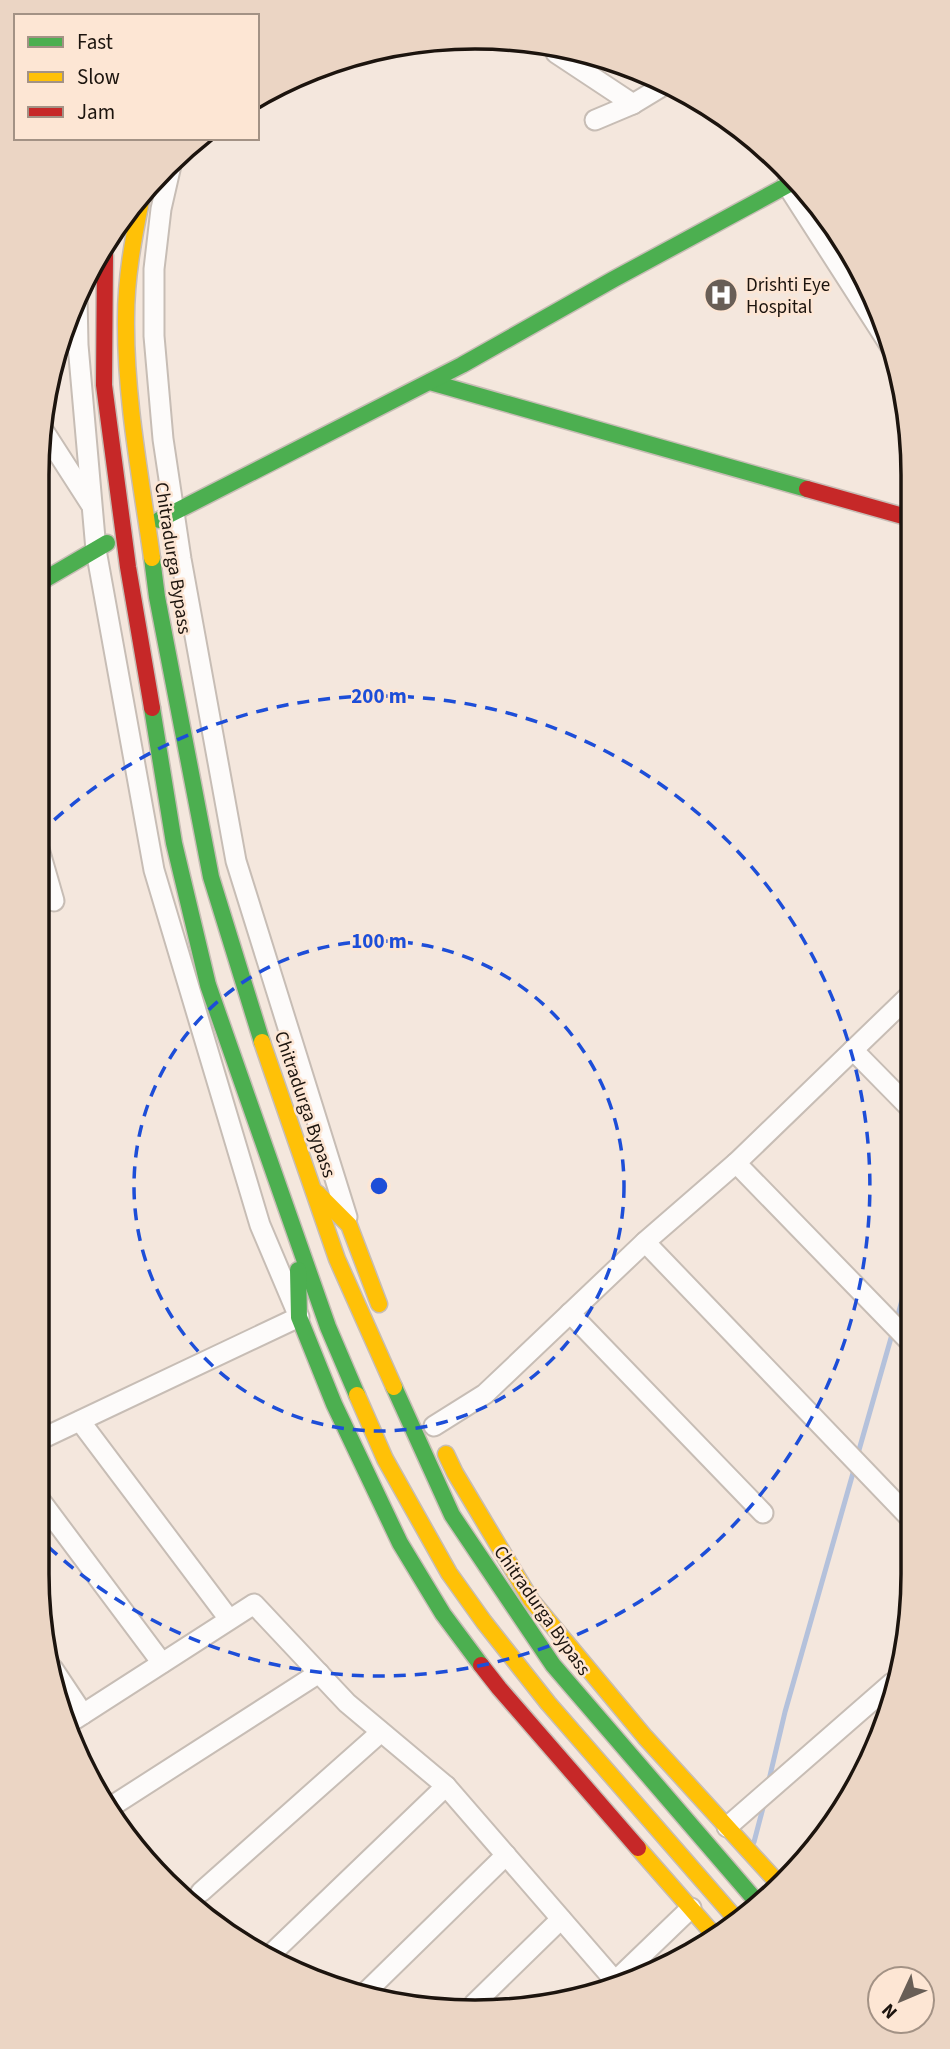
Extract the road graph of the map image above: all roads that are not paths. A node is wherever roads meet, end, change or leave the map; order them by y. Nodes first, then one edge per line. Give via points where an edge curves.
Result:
1 (565, 59) edge
2 (657, 90) edge
3 (634, 104) junction
4 (595, 120) dead end
5 (167, 181) edge
6 (787, 185) edge
7 (806, 207) edge
8 (138, 215) edge
9 (105, 264) edge
10 (867, 307) edge
11 (78, 322) edge
12 (430, 382) junction
13 (51, 442) edge
14 (90, 503) junction
15 (166, 515) junction
16 (901, 515) edge
17 (101, 547) junction
18 (49, 577) edge
19 (49, 884) edge
20 (54, 901) dead end
21 (901, 1004) edge
22 (853, 1050) junction
23 (901, 1099) edge
24 (736, 1163) junction
25 (314, 1190) junction
26 (349, 1225) junction
27 (297, 1240) junction
28 (645, 1242) junction
29 (570, 1313) junction
30 (299, 1317) junction
31 (386, 1320) dead end
32 (901, 1333) edge
33 (431, 1420) joint
34 (80, 1421) junction
35 (49, 1435) edge
36 (901, 1509) edge
37 (49, 1512) edge
38 (763, 1513) dead end
39 (229, 1619) junction
40 (162, 1663) junction
41 (319, 1673) junction
42 (66, 1689) edge
43 (884, 1690) edge
44 (83, 1714) junction
45 (75, 1719) edge
46 (381, 1732) junction
47 (446, 1786) junction
48 (116, 1803) edge
49 (727, 1827) junction
50 (506, 1855) junction
51 (773, 1878) edge
52 (201, 1892) dead end
53 (753, 1897) edge
54 (691, 1908) junction
55 (731, 1914) edge
56 (561, 1919) junction
57 (709, 1930) edge
58 (275, 1950) edge
59 (623, 1973) edge
60 (609, 1978) edge
61 (371, 1987) edge
62 (478, 2000) edge

1 - 3 street
2 - 3 street
3 - 4 street
5 - 15 street via 154,269 153,336
6 - 12 main road
7 - 10 street
8 - 25 main road, Chitradurga Bypass via 126,318 130,400 157,597 211,877
9 - 27 main road via 104,385 128,567 174,843 208,985
11 - 14 street
12 - 15 main road
12 - 16 main road
13 - 14 street
14 - 17 street
15 - 26 street via 236,861
17 - 18 main road
17 - 30 street via 155,870 260,1225
19 - 20 street
21 - 22 street
22 - 23 street
22 - 24 street
24 - 28 street
24 - 32 street
25 - 26 main road
25 - 53 main road, Chitradurga Bypass via 337,1259 452,1515 553,1665
26 - 31 main road
27 - 30 main road
27 - 55 main road via 384,1458 449,1573 548,1703
28 - 29 street
28 - 36 street
29 - 33 street via 485,1394
29 - 38 street
30 - 34 street
30 - 54 main road via 364,1470 400,1543 443,1614 499,1688
33 - 49 main road via 455,1473 531,1600
34 - 35 street
34 - 39 street
37 - 40 street
39 - 40 street
39 - 41 street via 254,1604
40 - 44 street
41 - 46 street
41 - 48 street
42 - 44 street
43 - 49 street
44 - 45 street
46 - 47 street
46 - 52 street
47 - 50 street
47 - 58 street
49 - 51 main road
50 - 56 street
50 - 61 street
54 - 57 main road
54 - 59 street
56 - 60 street
56 - 62 street

